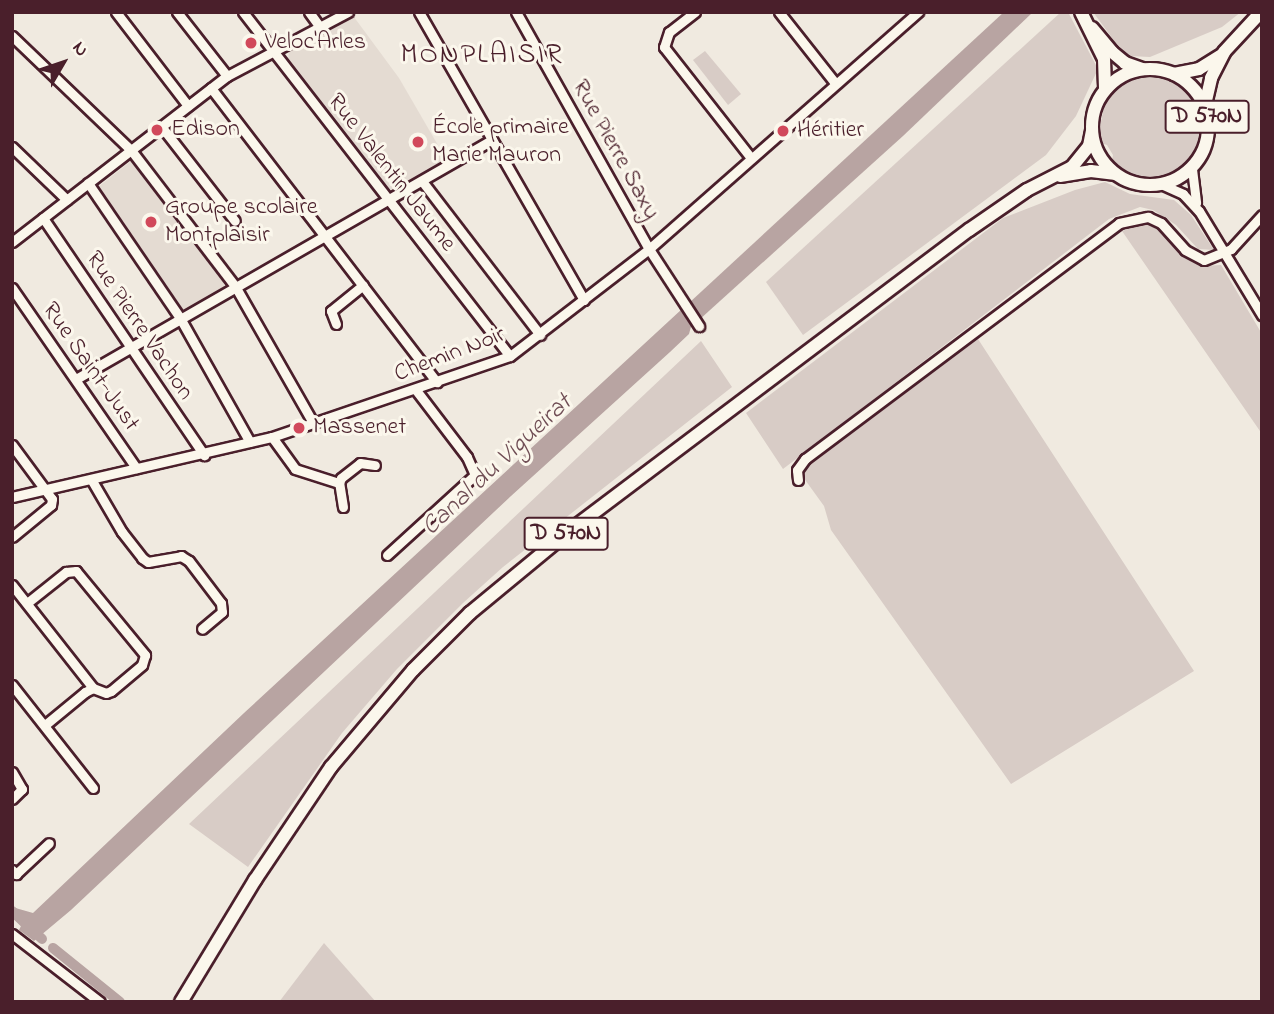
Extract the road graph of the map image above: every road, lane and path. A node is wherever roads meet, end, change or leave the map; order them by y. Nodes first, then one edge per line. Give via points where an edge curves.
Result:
1 (116, 12) edge
2 (177, 12) edge
3 (243, 12) edge
4 (309, 12) edge
5 (348, 12) edge
6 (419, 12) edge
7 (516, 12) edge
8 (695, 12) edge
9 (779, 12) edge
10 (918, 12) edge
11 (1261, 12) edge
12 (1084, 18) edge
13 (320, 27) junction
14 (12, 36) edge
15 (273, 51) junction
16 (1224, 52) junction
17 (1142, 69) junction
18 (1174, 74) junction
19 (227, 76) junction
20 (835, 83) junction
21 (211, 88) junction
22 (1105, 90) junction
23 (188, 106) junction
24 (1205, 107) junction
25 (162, 126) junction
26 (1092, 131) junction
27 (492, 140) junction
28 (12, 147) edge
29 (131, 150) junction
30 (751, 158) junction
31 (1192, 169) junction
32 (1115, 174) junction
33 (1059, 176) junction
34 (422, 181) junction
35 (88, 183) junction
36 (1163, 185) junction
37 (67, 200) junction
38 (387, 201) junction
39 (1199, 211) junction
40 (1262, 215) edge
41 (43, 218) junction
42 (234, 221) dead end
43 (325, 236) junction
44 (12, 242) edge
45 (649, 249) junction
46 (1224, 253) junction
47 (363, 285) junction
48 (235, 286) junction
49 (12, 288) edge
50 (584, 300) junction
51 (1262, 315) edge
52 (180, 318) junction
53 (336, 324) dead end
54 (699, 326) dead end
55 (540, 335) junction
56 (130, 347) junction
57 (510, 356) junction
58 (76, 379) junction
59 (437, 382) junction
60 (416, 390) junction
61 (313, 423) junction
62 (272, 437) junction
63 (250, 442) junction
64 (12, 445) edge
65 (204, 455) junction
66 (375, 465) dead end
67 (136, 468) junction
68 (91, 479) junction
69 (798, 480) dead end
70 (339, 483) junction
71 (45, 489) junction
72 (12, 497) edge
73 (343, 508) dead end
74 (12, 537) edge
75 (387, 555) dead end
76 (12, 586) edge
77 (27, 603) junction
78 (202, 629) dead end
79 (12, 685) edge
80 (93, 688) junction
81 (44, 725) junction
82 (12, 772) edge
83 (93, 788) dead end
84 (12, 799) edge
85 (49, 843) dead end
86 (12, 870) edge
87 (13, 935) edge
88 (100, 1002) edge
89 (181, 1002) edge

1 - 23 street
2 - 19 street
3 - 15 street, Rue Valentin Jaume
4 - 13 street
5 - 13 street
6 - 27 street
7 - 45 street, Rue Pierre Saxy
8 - 30 street via 669,32 664,47
9 - 20 street
10 - 20 street, Chemin Noir
11 - 16 main road, D 570N
12 - 17 main road via 1112,52
12 - 22 main road via 1104,59
13 - 15 street
14 - 29 street
15 - 19 street
15 - 38 street, Rue Valentin Jaume
16 - 18 main road, D 570N via 1199,69
16 - 24 main road, D 570N via 1206,93
17 - 18 main road, D 570N
17 - 22 main road, D 570N via 1122,76
18 - 24 main road, D 570N via 1194,88
19 - 21 street
20 - 30 street, Chemin Noir
21 - 23 street
21 - 43 street
22 - 26 main road, D 570N via 1094,110
23 - 25 street
24 - 31 main road, D 570N via 1205,149
25 - 29 street
25 - 42 street
26 - 32 main road via 1100,156
26 - 33 main road, D 570N via 1082,157
27 - 34 street
27 - 50 street
28 - 37 street
29 - 35 street
29 - 48 street
30 - 45 street, Chemin Noir
31 - 36 main road, D 570N
31 - 39 street via 1192,193
32 - 33 main road, D 570N via 1091,171
32 - 36 main road, D 570N via 1140,185
33 - 89 main road, D 570N via 1027,190 969,230 572,529 470,613 413,670 331,767
34 - 38 street
34 - 55 street
35 - 37 street
35 - 52 street
36 - 39 street via 1183,194
37 - 41 street
38 - 43 street
38 - 57 street, Rue Valentin Jaume
39 - 46 street
40 - 46 street
41 - 44 street
41 - 56 street, Rue Pierre Vachon
43 - 47 street
43 - 48 street
45 - 50 street, Chemin Noir
45 - 54 street, Rue Pierre Saxy
46 - 51 street
46 - 69 street via 1204,260 1194,257 1161,223 1148,217 1119,223 805,459 797,470
47 - 53 street via 331,311
47 - 59 street
48 - 52 street
48 - 61 street
49 - 58 street, Rue Saint-Just
50 - 55 street, Chemin Noir
52 - 56 street
52 - 63 street
55 - 57 street, Chemin Noir
56 - 58 street
56 - 65 street, Rue Pierre Vachon
57 - 59 street, Chemin Noir
58 - 67 street, Rue Saint-Just
59 - 60 street, Chemin Noir
60 - 61 street, Chemin Noir
60 - 75 street via 467,457 475,475
61 - 62 street, Chemin Noir
62 - 63 street, Chemin Noir
62 - 70 street via 295,469
63 - 65 street, Chemin Noir
64 - 71 street
65 - 67 street, Chemin Noir
66 - 70 street via 355,464
67 - 68 street, Chemin Noir
68 - 71 street, Chemin Noir
68 - 78 street via 142,558 148,562 181,556 189,561 222,612
70 - 73 street
71 - 72 street, Chemin Noir
71 - 74 street via 51,505
76 - 77 street
77 - 80 street
77 - 80 street via 66,572 76,571 143,651 142,665 111,691
79 - 81 street
80 - 81 street
81 - 83 street
82 - 84 street via 22,789
85 - 86 street via 16,874
87 - 88 street

